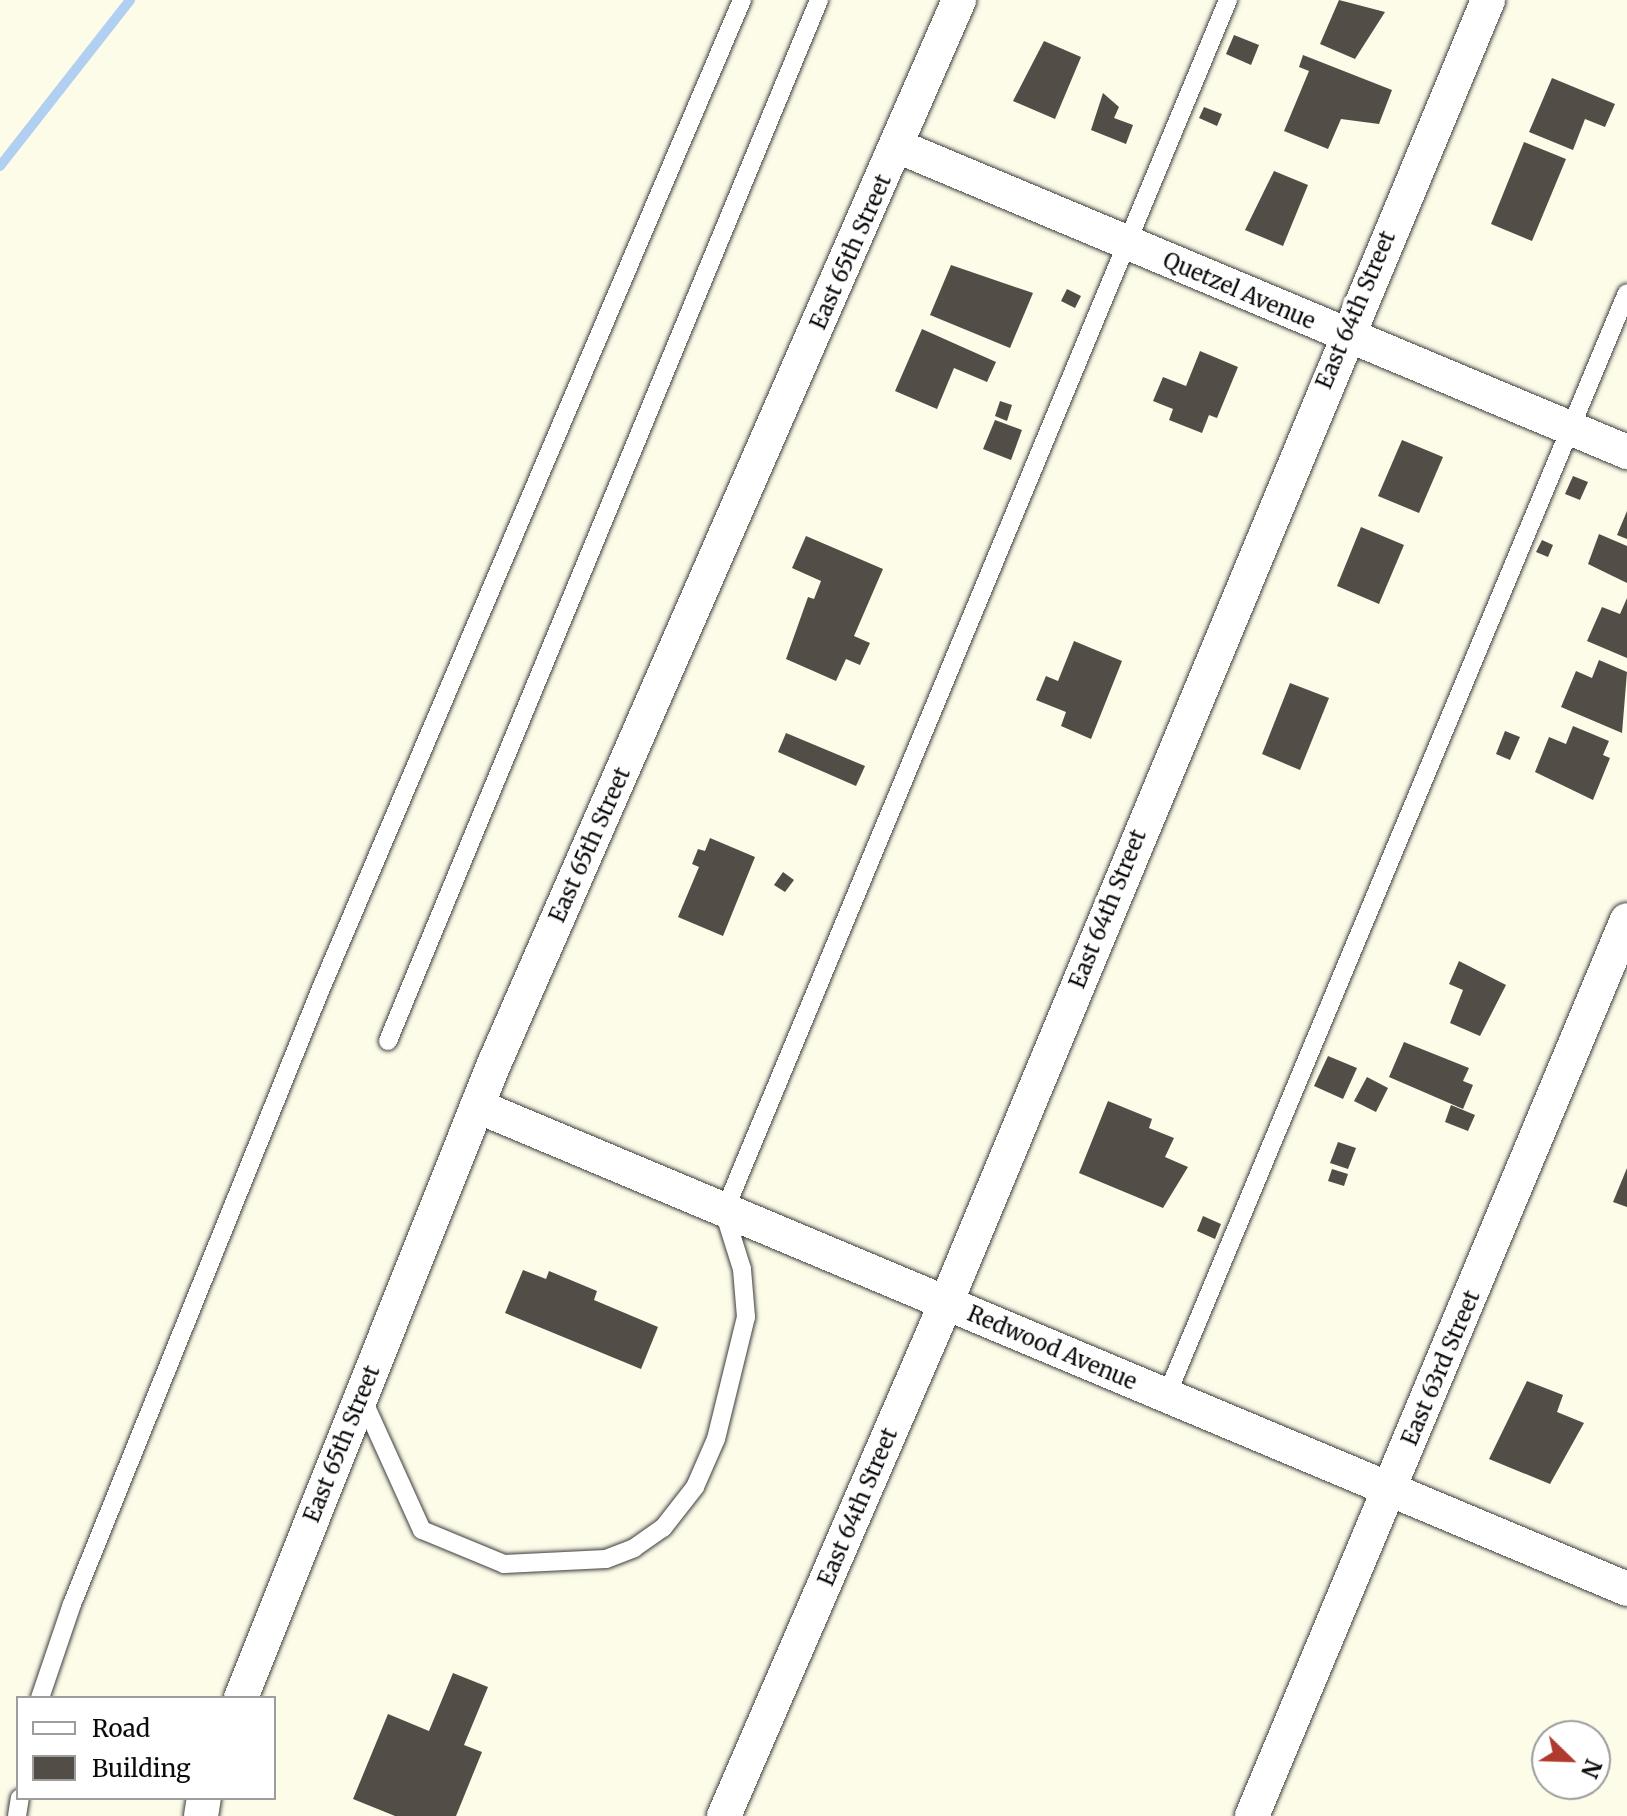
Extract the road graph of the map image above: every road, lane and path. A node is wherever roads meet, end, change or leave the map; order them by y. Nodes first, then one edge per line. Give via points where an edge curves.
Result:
1 (742, 0) edge
2 (819, 0) edge
3 (959, 0) edge
4 (1228, 0) edge
5 (1488, 0) edge
6 (897, 146) junction
7 (1126, 244) junction
8 (1627, 293) edge
9 (1345, 336) junction
10 (1570, 428) junction
11 (1627, 452) edge
12 (1627, 920) edge
13 (388, 1041) dead end
14 (477, 1106) junction
15 (724, 1212) junction
16 (946, 1303) junction
17 (361, 1397) junction
18 (1166, 1397) junction
19 (1391, 1488) junction
20 (1624, 1580) edge
21 (41, 1696) edge
22 (242, 1696) edge
23 (724, 1816) edge
24 (1252, 1816) edge

1 - 21 lane via 322,986
2 - 13 lane
3 - 6 street, East 65th Street
4 - 7 lane
5 - 9 street, East 64th Street
6 - 7 street, Quetzel Avenue
6 - 14 street, East 65th Street
7 - 9 street, Quetzel Avenue
7 - 15 lane
8 - 10 lane
9 - 10 street, Quetzel Avenue
9 - 16 street, East 64th Street
10 - 11 street, Quetzel Avenue
10 - 18 lane
12 - 19 street, East 63rd Street
14 - 15 street, Redwood Avenue
14 - 17 street, East 65th Street
15 - 16 street, Redwood Avenue
15 - 17 lane via 742,1269 740,1359 695,1487 663,1528 634,1548 606,1559 504,1564 422,1530
16 - 18 street, Redwood Avenue
16 - 23 street, East 64th Street
17 - 22 street, East 65th Street
18 - 19 street, Redwood Avenue
19 - 20 street, Redwood Avenue
19 - 24 street, East 63rd Street

